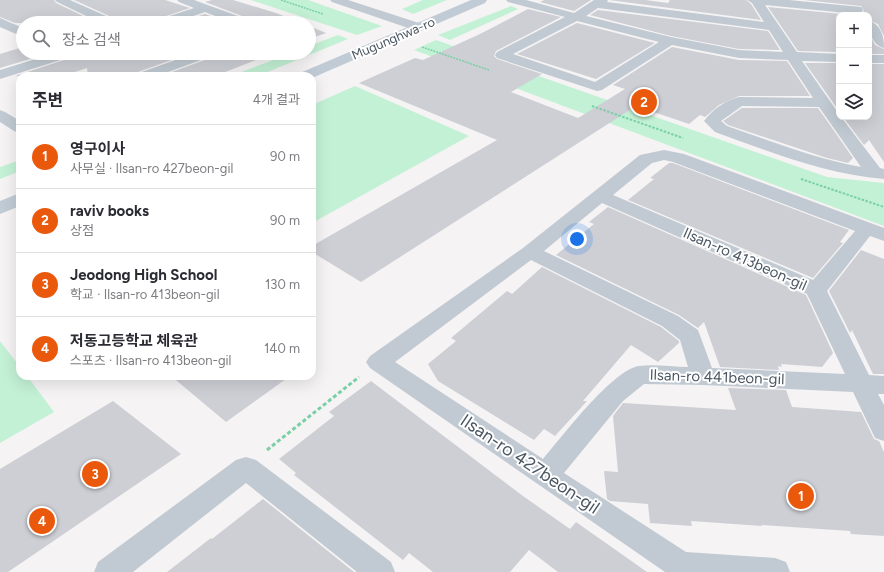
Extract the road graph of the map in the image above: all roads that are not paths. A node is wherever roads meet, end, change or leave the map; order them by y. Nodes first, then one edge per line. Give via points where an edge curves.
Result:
1 (61, 0) edge
2 (183, 0) edge
3 (336, 0) edge
4 (481, 0) edge
5 (512, 0) edge
6 (752, 0) edge
7 (756, 0) edge
8 (353, 2) edge
9 (600, 2) edge
10 (206, 8) junction
11 (857, 8) edge
12 (96, 16) edge
13 (182, 16) edge
14 (227, 16) edge
15 (577, 16) junction
16 (0, 22) edge
17 (418, 27) junction
18 (773, 27) junction
19 (872, 29) edge
20 (16, 30) edge
21 (670, 41) junction
22 (884, 44) edge
23 (791, 56) junction
24 (836, 58) edge
25 (872, 59) edge
26 (44, 60) edge
27 (188, 60) edge
28 (884, 60) edge
29 (155, 72) edge
30 (313, 72) edge
31 (0, 75) edge
32 (823, 104) junction
33 (0, 115) edge
34 (13, 125) edge
35 (879, 174) edge
36 (601, 196) junction
37 (16, 201) edge
38 (0, 208) edge
39 (875, 231) edge
40 (530, 252) junction
41 (816, 290) junction
42 (704, 376) junction
43 (873, 384) edge
44 (884, 431) edge
45 (546, 474) junction
46 (681, 569) edge
47 (109, 572) edge
48 (380, 572) edge
49 (775, 572) edge

1 - 12 street
2 - 10 street
3 - 8 street
4 - 17 main road, Mugunghwa-ro
5 - 15 street
6 - 7 street
7 - 11 street
7 - 18 street
8 - 17 street
9 - 15 street
9 - 18 street
10 - 13 street
10 - 14 street
15 - 21 street
15 - 21 street via 502,55 597,87
16 - 20 street
17 - 30 main road, Mugunghwa-ro
18 - 23 street
19 - 22 street
21 - 23 street via 739,54
23 - 24 street
23 - 32 street
25 - 28 street
26 - 31 street
27 - 29 street
32 - 35 street
32 - 35 street via 739,101 712,121 721,129 834,168
33 - 34 street
36 - 39 street via 646,159 664,154
36 - 40 street
36 - 41 street, Ilsan-ro 413beon-gil
37 - 38 main road
39 - 41 street
40 - 42 street via 670,321 690,336
40 - 45 street, Ilsan-ro 427beon-gil via 378,362
41 - 43 street, Ilsan-ro 413beon-gil
42 - 43 street, Ilsan-ro 441beon-gil
42 - 45 street, Ilsan-ro 441beon-gil via 639,375 614,394
43 - 44 street, Ilsan-ro 413beon-gil
45 - 46 street, Ilsan-ro 427beon-gil
46 - 49 street, Ilsan-ro 427beon-gil
47 - 48 street via 246,468

